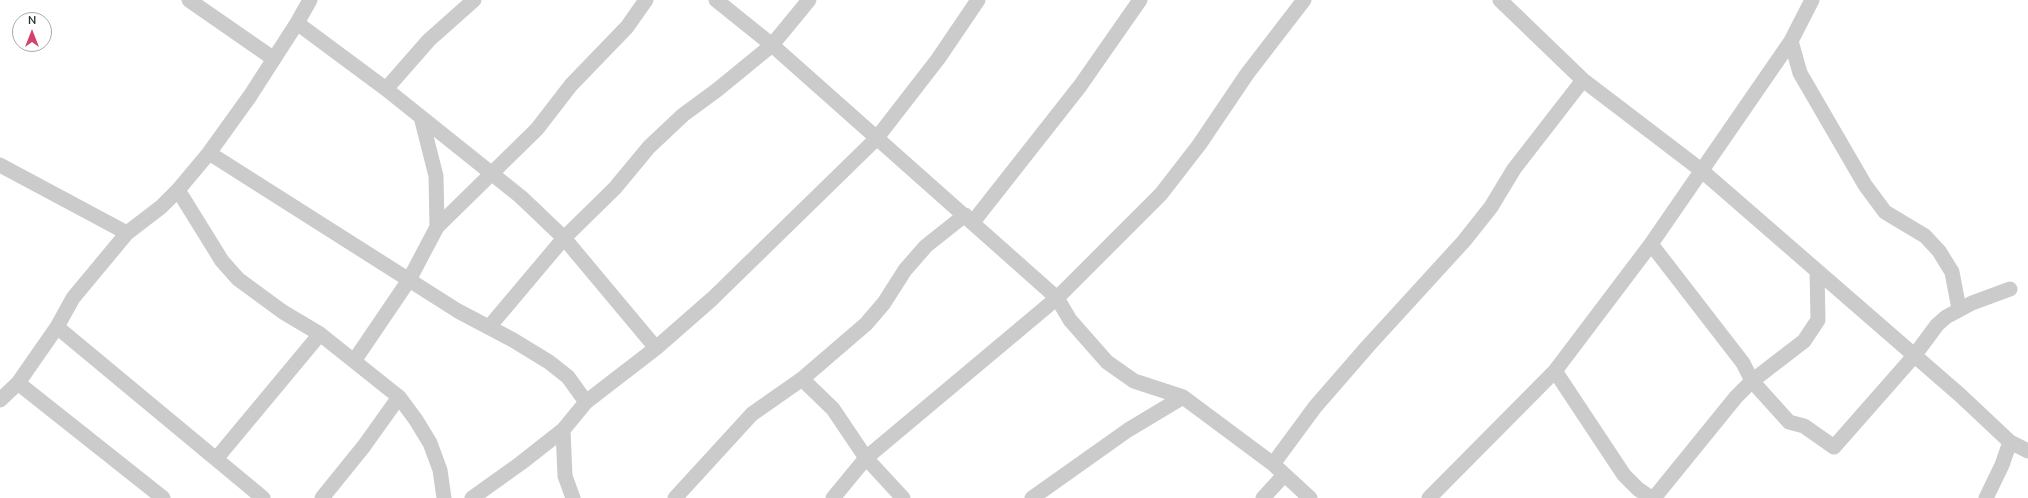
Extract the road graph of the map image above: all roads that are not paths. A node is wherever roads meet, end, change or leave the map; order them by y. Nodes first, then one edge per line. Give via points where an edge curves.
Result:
1 (189, 0) edge
2 (310, 0) edge
3 (474, 0) edge
4 (646, 0) edge
5 (716, 0) edge
6 (809, 0) edge
7 (978, 0) edge
8 (1140, 0) edge
9 (1304, 0) edge
10 (1500, 0) edge
11 (1812, 0) edge
12 (297, 23) junction
13 (1791, 41) junction
14 (772, 45) junction
15 (274, 59) junction
16 (1583, 80) junction
17 (386, 89) junction
18 (421, 117) junction
19 (876, 139) junction
20 (209, 153) junction
21 (0, 165) edge
22 (1701, 170) junction
23 (492, 172) junction
24 (178, 190) junction
25 (969, 218) junction
26 (437, 227) junction
27 (127, 234) junction
28 (564, 238) junction
29 (1651, 244) junction
30 (1817, 271) junction
31 (409, 280) junction
32 (2010, 289) dead end
33 (1057, 298) junction
34 (1959, 309) junction
35 (489, 326) junction
36 (57, 328) junction
37 (320, 334) junction
38 (656, 348) junction
39 (1914, 356) junction
40 (354, 361) junction
41 (1555, 371) junction
42 (802, 379) junction
43 (1752, 382) junction
44 (18, 383) junction
45 (399, 397) junction
46 (1183, 398) junction
47 (0, 400) edge
48 (586, 402) junction
49 (563, 430) junction
50 (2010, 442) junction
51 (2028, 451) edge
52 (866, 458) junction
53 (216, 459) junction
54 (1273, 464) junction
55 (1284, 475) junction
56 (163, 498) edge
57 (263, 498) edge
58 (322, 498) edge
59 (444, 498) edge
60 (472, 498) edge
61 (574, 498) edge
62 (675, 498) edge
63 (833, 498) edge
64 (903, 498) edge
65 (1032, 498) edge
66 (1263, 498) edge
67 (1310, 498) edge
68 (1429, 498) edge
69 (1652, 498) edge
70 (1986, 498) edge

1 - 15 street
2 - 12 street
3 - 17 street via 429,40
4 - 23 street via 627,27 571,84 537,129
5 - 14 street
6 - 14 street
7 - 19 street via 938,59
8 - 25 street via 1080,86
9 - 33 street via 1161,194
10 - 16 street
11 - 13 street
12 - 15 street
12 - 17 street
13 - 22 street
13 - 34 street via 1800,73 1865,185 1885,212 1925,236 1939,251 1952,272
14 - 19 street
14 - 28 street via 682,115 649,147 615,188
15 - 20 street
16 - 22 street
16 - 54 street via 1514,169 1491,207 1464,242 1315,407
17 - 18 street
18 - 23 street
18 - 26 street via 436,176
19 - 25 street
19 - 38 street via 712,299
20 - 24 street
20 - 31 street
21 - 27 street
22 - 29 street
22 - 30 street
23 - 26 street
23 - 28 street
24 - 27 street via 162,207
24 - 37 street via 222,261 238,279 283,312
25 - 33 street
25 - 42 street via 926,246 905,270 866,324
26 - 31 street
27 - 36 street via 73,298
28 - 35 street
28 - 38 street
29 - 41 street
29 - 43 street via 1743,363
30 - 39 street
30 - 43 street via 1818,320 1804,341
31 - 35 street via 458,311
31 - 40 street
32 - 34 street
33 - 46 street via 1070,320 1106,362 1134,382
33 - 52 street
34 - 39 street via 1937,325
35 - 48 street via 549,362 568,377
36 - 44 street
36 - 53 street
37 - 40 street
37 - 53 street
38 - 48 street
39 - 43 street via 1834,447 1804,426 1789,422
39 - 50 street
40 - 45 street
41 - 68 street
41 - 69 street via 1624,476
42 - 52 street via 833,409
42 - 62 street via 752,414
43 - 69 street via 1736,397
44 - 47 street
44 - 56 street
45 - 58 street
45 - 59 street via 430,443 440,470
46 - 54 street
46 - 65 street via 1128,430
48 - 49 street
49 - 60 street via 522,464
49 - 61 street via 565,476
50 - 51 street
50 - 70 street
52 - 63 street
52 - 64 street
53 - 57 street
54 - 55 street
55 - 66 street
55 - 67 street

